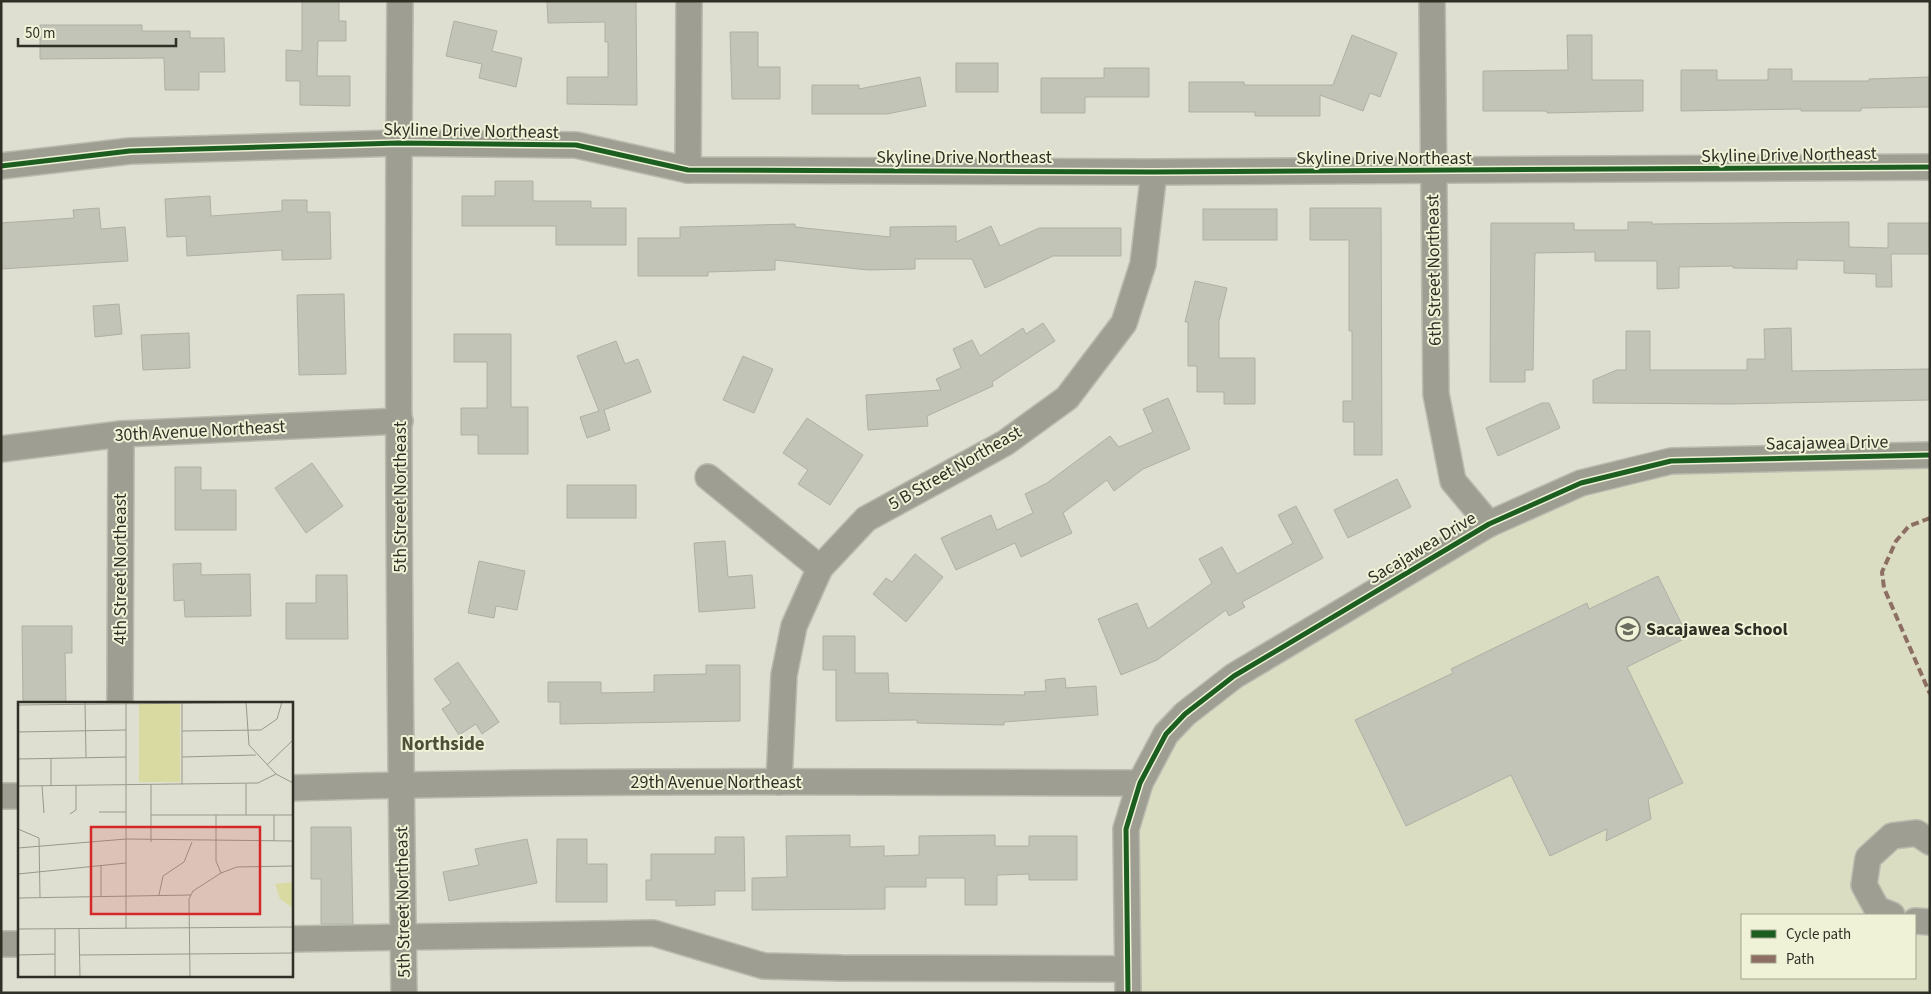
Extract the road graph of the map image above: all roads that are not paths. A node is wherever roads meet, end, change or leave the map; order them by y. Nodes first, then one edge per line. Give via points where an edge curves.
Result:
1 (400, 1) edge
2 (689, 1) edge
3 (1432, 1) edge
4 (399, 143) junction
5 (1, 166) edge
6 (1930, 167) edge
7 (688, 170) junction
8 (1154, 172) junction
9 (1433, 172) junction
10 (400, 421) junction
11 (121, 434) junction
12 (1, 449) edge
13 (1930, 455) edge
14 (708, 477) dead end
15 (1489, 524) junction
16 (820, 568) junction
17 (120, 702) edge
18 (779, 782) junction
19 (1140, 783) junction
20 (401, 784) junction
21 (292, 788) edge
22 (1, 796) edge
23 (18, 796) edge
24 (1930, 842) edge
25 (1890, 914) edge
26 (1916, 921) edge
27 (1930, 922) edge
28 (404, 937) junction
29 (292, 939) edge
30 (1, 944) edge
31 (18, 944) edge
32 (1128, 981) edge
33 (404, 993) edge

1 - 4 street, 5th Street Northeast
2 - 7 street
3 - 9 street, 6th Street Northeast
4 - 5 street, Skyline Drive Northeast via 130,151
4 - 7 street, Skyline Drive Northeast via 576,146
4 - 10 street, 5th Street Northeast
6 - 9 street, Skyline Drive Northeast
7 - 8 street, Skyline Drive Northeast
8 - 9 street, Skyline Drive Northeast
8 - 16 street, 5 B Street Northeast via 1143,264 1124,323 1067,398 1005,443 866,519
9 - 15 street, 6th Street Northeast via 1436,394 1453,481
10 - 11 street, 30th Avenue Northeast
10 - 20 street, 5th Street Northeast
11 - 12 street, 30th Avenue Northeast
11 - 17 street, 4th Street Northeast
13 - 15 street, Sacajawea Drive via 1671,460 1581,483
14 - 16 street
15 - 19 street, Sacajawea Drive via 1234,676 1185,714 1166,734
16 - 18 street, 5 B Street Northeast via 794,626 784,675
18 - 19 street, 29th Avenue Northeast
18 - 20 street, 29th Avenue Northeast
19 - 32 street via 1126,829
20 - 21 street, 29th Avenue Northeast
20 - 28 street, 5th Street Northeast
22 - 23 street
24 - 25 street via 1917,833 1892,836 1868,858 1864,885 1877,909
26 - 27 street
28 - 29 street
28 - 32 street via 653,933 764,966
28 - 33 street, 5th Street Northeast
30 - 31 street

